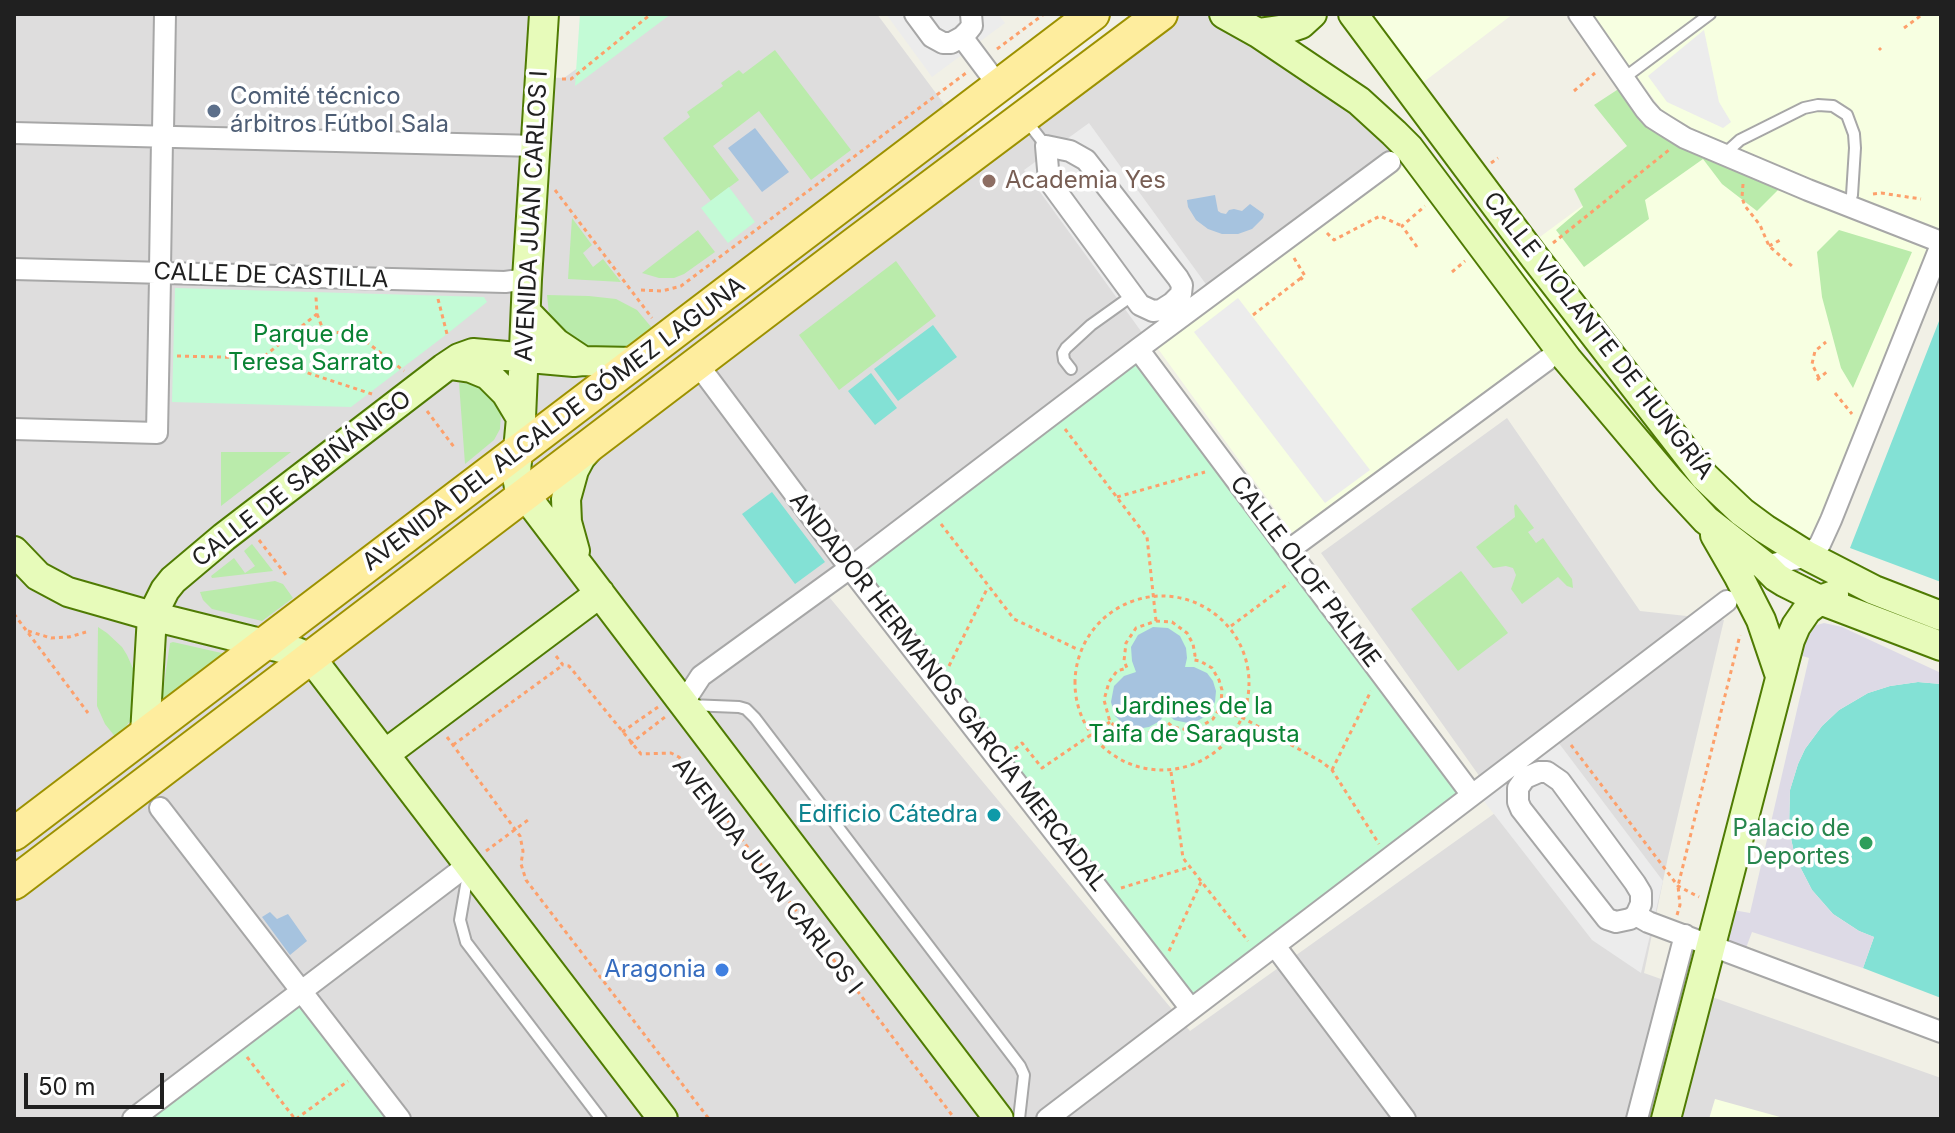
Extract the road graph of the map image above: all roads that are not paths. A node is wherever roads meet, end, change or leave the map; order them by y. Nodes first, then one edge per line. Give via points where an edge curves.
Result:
1 (165, 14) edge
2 (544, 14) edge
3 (915, 14) edge
4 (971, 14) edge
5 (1093, 14) edge
6 (1161, 14) edge
7 (1224, 14) edge
8 (1312, 14) edge
9 (1353, 14) edge
10 (1579, 14) edge
11 (1710, 14) edge
12 (1258, 33) junction
13 (962, 37) junction
14 (989, 74) junction
15 (1624, 78) junction
16 (1024, 117) junction
17 (14, 133) edge
18 (537, 146) junction
19 (1046, 146) junction
20 (1727, 155) junction
21 (1390, 162) dead end
22 (1848, 205) junction
23 (1941, 244) edge
24 (14, 269) edge
25 (527, 279) junction
26 (1133, 295) junction
27 (526, 312) junction
28 (1138, 349) junction
29 (523, 358) junction
30 (1547, 360) dead end
31 (583, 361) junction
32 (635, 362) junction
33 (450, 365) junction
34 (1071, 369) dead end
35 (705, 374) dead end
36 (521, 418) junction
37 (14, 429) edge
38 (592, 444) junction
39 (519, 450) junction
40 (484, 478) junction
41 (522, 491) junction
42 (1706, 520) junction
43 (1289, 550) junction
44 (14, 551) edge
45 (1808, 556) junction
46 (1765, 566) junction
47 (850, 568) junction
48 (582, 570) junction
49 (1874, 590) junction
50 (600, 593) junction
51 (1820, 600) junction
52 (1727, 601) dead end
53 (152, 616) junction
54 (1941, 616) edge
55 (264, 643) junction
56 (1941, 646) edge
57 (311, 658) junction
58 (1780, 676) junction
59 (685, 704) junction
60 (145, 734) junction
61 (385, 754) junction
62 (1472, 795) junction
63 (160, 808) dead end
64 (14, 834) edge
65 (469, 864) junction
66 (14, 883) edge
67 (1636, 915) junction
68 (1689, 937) junction
69 (1267, 951) junction
70 (302, 990) junction
71 (1191, 1009) junction
72 (1941, 1032) edge
73 (1394, 1116) edge
74 (133, 1119) edge
75 (400, 1119) edge
76 (601, 1119) edge
77 (663, 1119) edge
78 (999, 1119) edge
79 (1019, 1119) edge
80 (1047, 1119) edge
81 (1637, 1119) edge
82 (1666, 1119) edge

1 - 37 street via 157,433
2 - 18 street, AVENIDA JUAN CARLOS I
3 - 13 street via 937,41 951,43
4 - 13 street via 972,26
5 - 14 main road, AVENIDA DEL ALCALDE GÓMEZ LAGUNA
6 - 16 main road, AVENIDA DEL ALCALDE GÓMEZ LAGUNA
7 - 12 street, CALLE VIOLANTE DE HUNGRÍA
8 - 12 street via 1301,24
9 - 45 street, CALLE VIOLANTE DE HUNGRÍA via 1690,461 1742,512
10 - 15 street
11 - 15 lane
12 - 42 street, CALLE VIOLANTE DE HUNGRÍA via 1359,101 1409,148 1567,359
13 - 14 street
14 - 32 main road, AVENIDA DEL ALCALDE GÓMEZ LAGUNA
15 - 20 street via 1653,118
16 - 19 lane
16 - 38 main road, AVENIDA DEL ALCALDE GÓMEZ LAGUNA
17 - 18 street
18 - 25 street, AVENIDA JUAN CARLOS I
19 - 26 street via 1049,181
19 - 26 street via 1086,160 1182,285 1178,299 1161,310 1146,309
20 - 22 street
20 - 22 lane via 1740,140 1804,108 1833,106 1847,115 1854,134
21 - 28 street
22 - 23 street
23 - 45 street via 1831,520
24 - 25 street, CALLE DE CASTILLA
25 - 27 street, AVENIDA JUAN CARLOS I
26 - 34 lane via 1066,348 1064,360
27 - 29 street, AVENIDA JUAN CARLOS I
27 - 31 street
28 - 43 street, CALLE OLOF PALME
28 - 47 street
29 - 31 street, CALLE DE SABIÑÁNIGO
29 - 33 street, CALLE DE SABIÑÁNIGO via 473,353
29 - 36 street, AVENIDA JUAN CARLOS I
30 - 43 street
31 - 32 street, CALLE DE SABIÑÁNIGO
32 - 39 main road, AVENIDA DEL ALCALDE GÓMEZ LAGUNA
33 - 36 street, AVENIDA JUAN CARLOS I via 488,375
33 - 53 street, CALLE DE SABIÑÁNIGO via 409,382 173,580
35 - 47 street, ANDADOR HERMANOS GARCÍA MERCADAL
36 - 39 street, AVENIDA JUAN CARLOS I
38 - 41 main road, AVENIDA DEL ALCALDE GÓMEZ LAGUNA
38 - 48 street, AVENIDA DEL ALCALDE GÓMEZ LAGUNA via 574,470 566,499 567,522
39 - 40 main road, AVENIDA DEL ALCALDE GÓMEZ LAGUNA
39 - 41 street, AVENIDA JUAN CARLOS I via 516,472
40 - 41 street
40 - 55 main road, AVENIDA DEL ALCALDE GÓMEZ LAGUNA
41 - 48 street, AVENIDA JUAN CARLOS I
41 - 57 main road, AVENIDA DEL ALCALDE GÓMEZ LAGUNA
42 - 46 street, CALLE VIOLANTE DE HUNGRÍA
42 - 58 street, CALLE VIOLANTE DE HUNGRÍA via 1761,620
43 - 62 street, CALLE OLOF PALME
44 - 53 street via 52,585
45 - 46 street
45 - 49 street, CALLE VIOLANTE DE HUNGRÍA
46 - 51 street, CALLE VIOLANTE DE HUNGRÍA
47 - 59 street via 701,676
47 - 71 street, ANDADOR HERMANOS GARCÍA MERCADAL
48 - 50 street, AVENIDA JUAN CARLOS I
49 - 51 street
49 - 54 street, CALLE VIOLANTE DE HUNGRÍA
50 - 59 street, AVENIDA JUAN CARLOS I
50 - 61 street
51 - 56 street, CALLE VIOLANTE DE HUNGRÍA
51 - 58 street via 1796,626
52 - 62 street
53 - 55 street
53 - 60 street, CALLE DE SABIÑÁNIGO
55 - 57 street
55 - 60 main road, AVENIDA DEL ALCALDE GÓMEZ LAGUNA
57 - 61 street
57 - 66 main road, AVENIDA DEL ALCALDE GÓMEZ LAGUNA
58 - 68 street
59 - 78 street, AVENIDA JUAN CARLOS I
59 - 79 lane via 739,707 755,718 1020,1066 1024,1075
60 - 64 main road, AVENIDA DEL ALCALDE GÓMEZ LAGUNA
61 - 65 street
62 - 69 street
63 - 70 street
65 - 70 street
65 - 76 lane via 460,920 466,942
65 - 77 street
67 - 67 street via 1642,897 1635,883 1560,781 1547,772 1525,778 1517,795 1521,809 1607,919 1624,921
67 - 68 street
68 - 72 street
68 - 81 street
68 - 82 street
69 - 71 street
69 - 73 street
70 - 74 street
70 - 75 street
71 - 80 street

